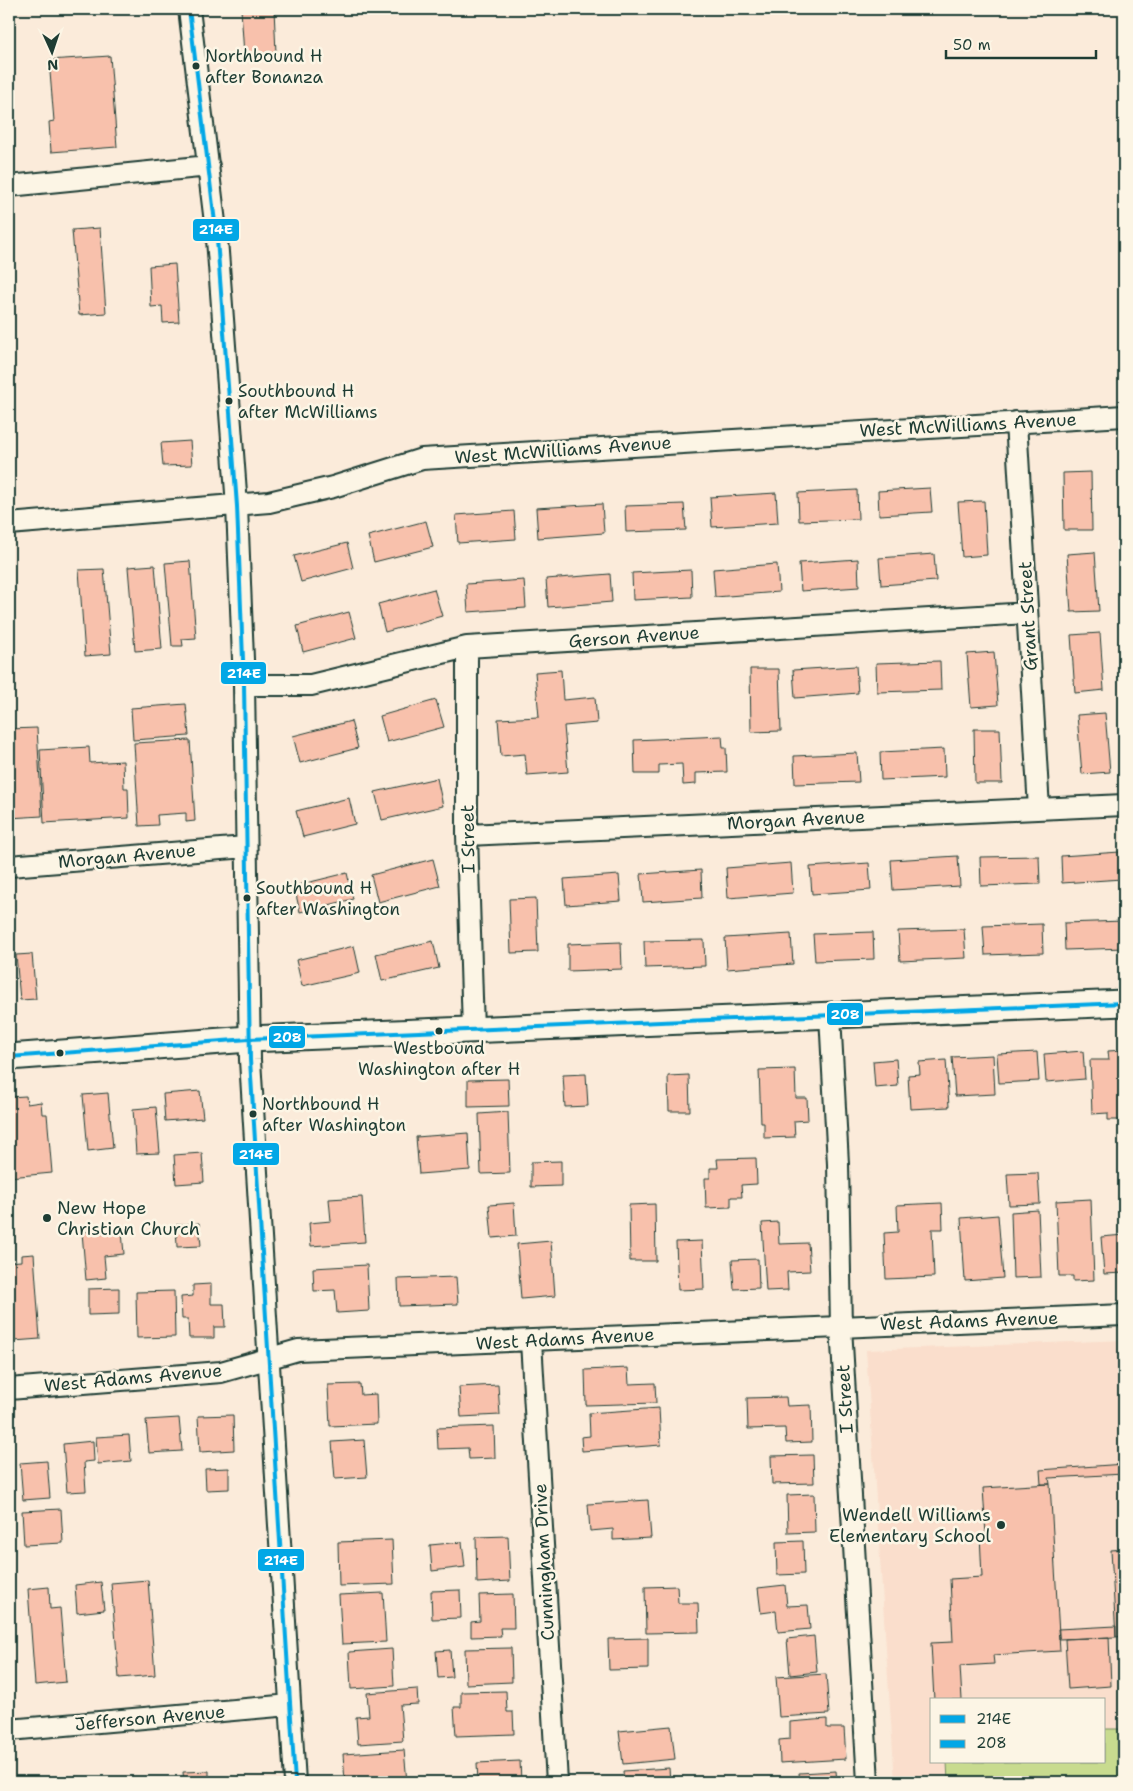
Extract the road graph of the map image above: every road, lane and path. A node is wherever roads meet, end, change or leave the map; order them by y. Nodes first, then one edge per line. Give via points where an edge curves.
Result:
1 (189, 9) edge
2 (209, 166) junction
3 (9, 186) edge
4 (1124, 416) edge
5 (1016, 422) junction
6 (237, 506) junction
7 (9, 524) edge
8 (1027, 613) junction
9 (467, 647) junction
10 (244, 685) junction
11 (1124, 805) edge
12 (1039, 809) junction
13 (467, 835) junction
14 (246, 847) junction
15 (9, 866) edge
16 (1124, 1003) edge
17 (830, 1015) junction
18 (473, 1030) junction
19 (249, 1039) junction
20 (9, 1058) edge
21 (1124, 1314) edge
22 (841, 1326) junction
23 (531, 1341) junction
24 (269, 1359) junction
25 (9, 1389) edge
26 (290, 1705) junction
27 (9, 1730) edge
28 (295, 1782) edge
29 (557, 1782) edge
30 (868, 1782) edge

1 - 2 street
2 - 3 street
2 - 6 street
4 - 5 street, West McWilliams Avenue
5 - 6 street, West McWilliams Avenue via 422,459 333,487
5 - 8 street, Grant Street
6 - 7 street, West McWilliams Avenue
6 - 10 street
8 - 9 street, Gerson Avenue
8 - 12 street, Grant Street
9 - 10 street, Gerson Avenue via 311,685
9 - 13 street, I Street
10 - 14 street
11 - 12 street, Morgan Avenue
12 - 13 street, Morgan Avenue
13 - 18 street, I Street
14 - 15 street, Morgan Avenue
14 - 19 street
16 - 17 main road
17 - 18 main road
17 - 22 street, I Street via 838,1164
18 - 19 main road
19 - 20 main road
19 - 24 street
21 - 22 street, West Adams Avenue
22 - 23 street, West Adams Avenue
22 - 30 street, I Street
23 - 24 street, West Adams Avenue via 298,1350
23 - 29 street, Cunningham Drive
24 - 25 street, West Adams Avenue via 221,1372
24 - 26 street
26 - 27 street, Jefferson Avenue
26 - 28 street

